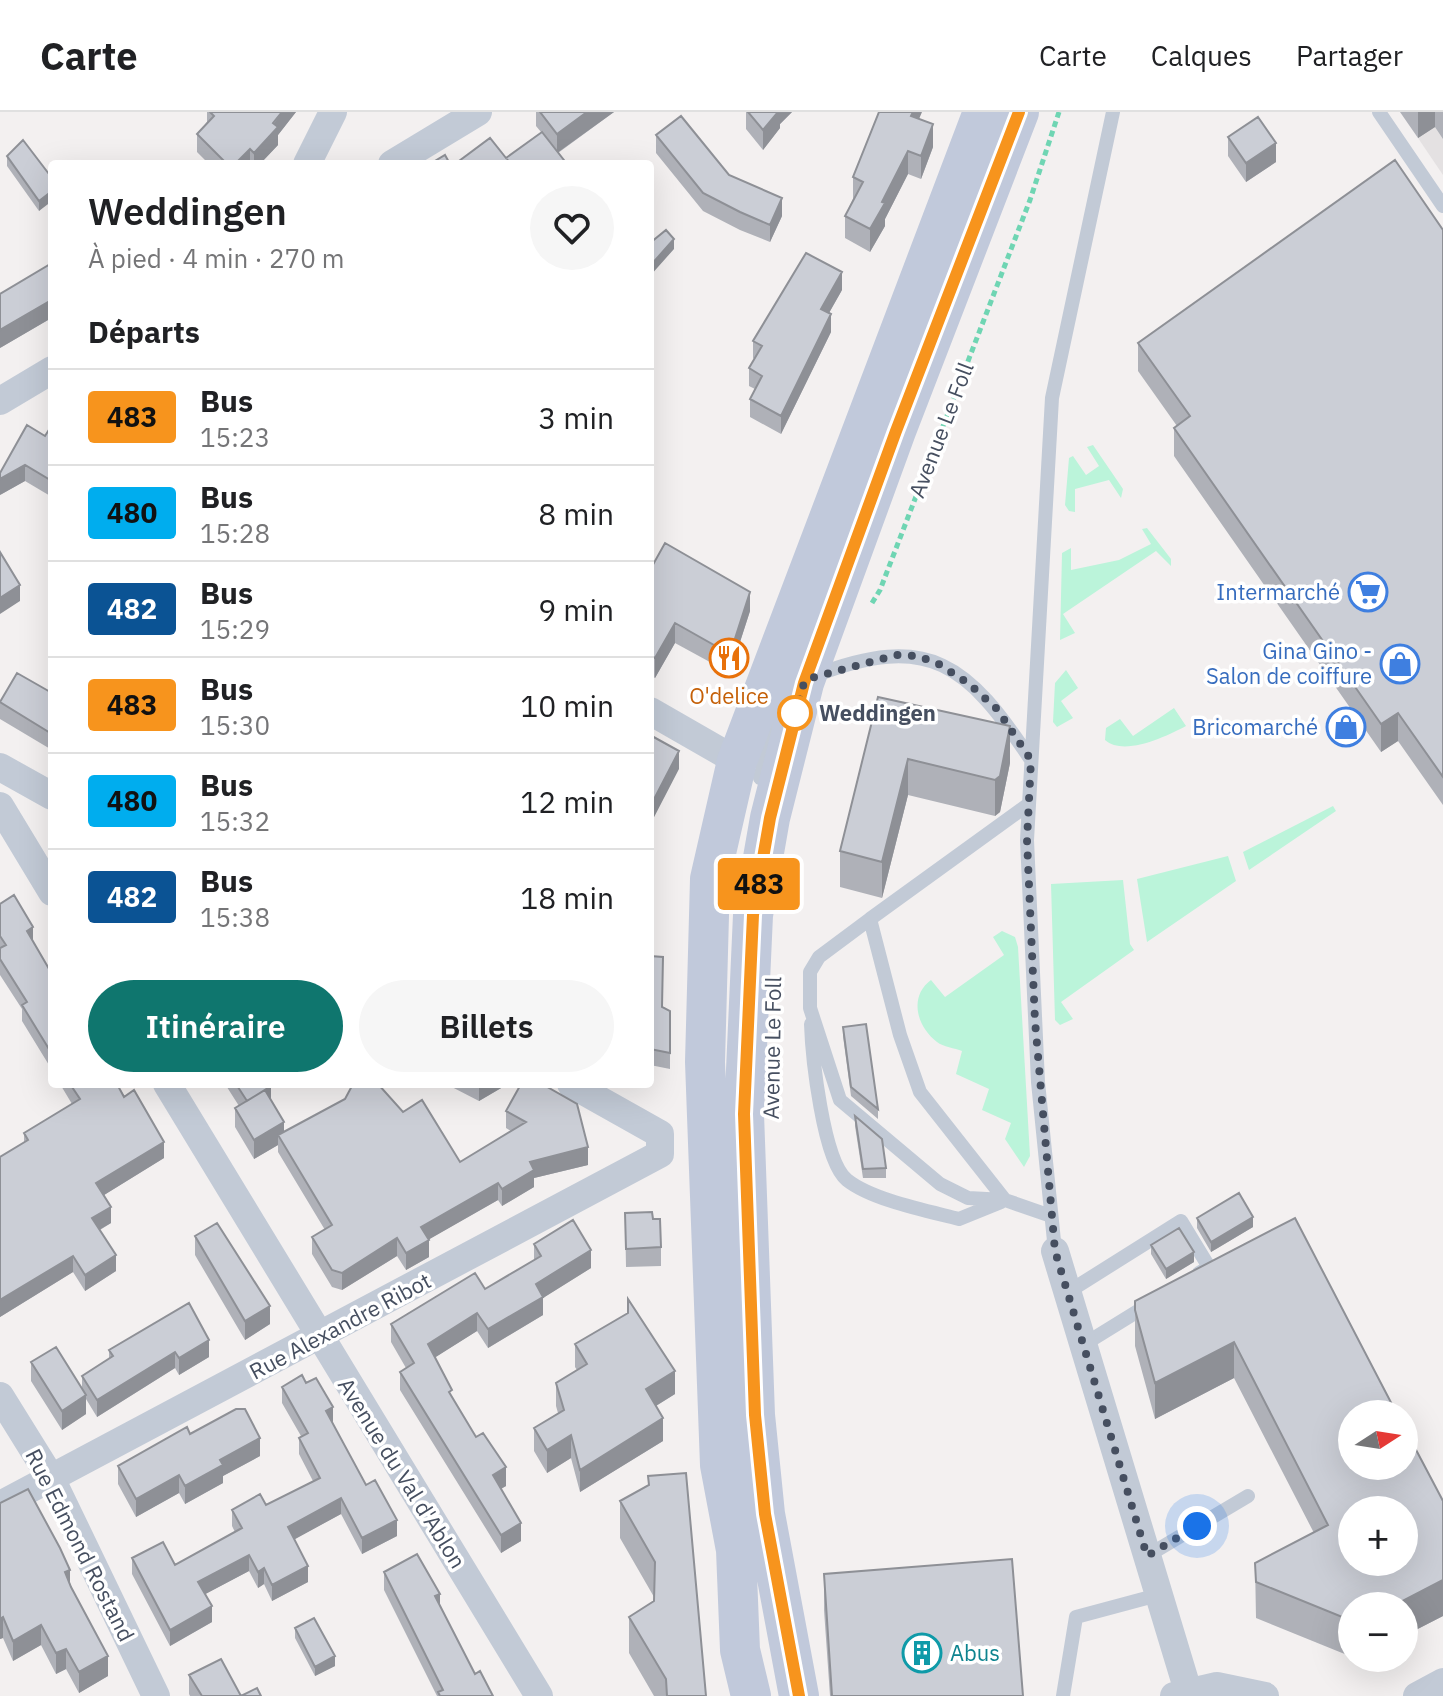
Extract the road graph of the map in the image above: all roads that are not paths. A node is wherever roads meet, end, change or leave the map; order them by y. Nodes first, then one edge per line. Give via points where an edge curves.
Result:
1 (333, 112) edge
2 (478, 112) edge
3 (983, 112) edge
4 (1019, 112) edge
5 (1113, 112) edge
6 (1379, 112) edge
7 (309, 160) edge
8 (399, 160) edge
9 (1443, 206) edge
10 (942, 227) junction
11 (48, 376) edge
12 (0, 401) edge
13 (854, 500) dead end
14 (842, 529) dead end
15 (831, 559) dead end
16 (794, 688) junction
17 (654, 714) edge
18 (1031, 760) junction
19 (0, 767) edge
20 (747, 774) junction
21 (48, 794) edge
22 (1029, 804) junction
23 (0, 806) edge
24 (48, 885) edge
25 (870, 919) junction
26 (810, 1008) junction
27 (169, 1088) edge
28 (578, 1088) edge
29 (1005, 1200) junction
30 (1051, 1216) junction
31 (1055, 1251) joint
32 (1184, 1282) edge
33 (1068, 1292) junction
34 (1159, 1298) edge
35 (319, 1338) junction
36 (1083, 1345) junction
37 (0, 1396) edge
38 (51, 1478) junction
39 (1248, 1496) dead end
40 (0, 1505) edge
41 (1147, 1556) junction
42 (1158, 1595) junction
43 (1443, 1682) edge
44 (1181, 1693) edge
45 (156, 1696) edge
46 (539, 1696) edge
47 (751, 1696) edge
48 (799, 1696) edge
49 (1063, 1696) edge
50 (1265, 1696) edge
51 (1417, 1696) edge

1 - 7 street
2 - 8 street
3 - 10 main road, Avenue Le Foll
4 - 16 main road, Avenue Le Foll
5 - 18 lane via 1052,398
6 - 9 lane
10 - 13 lane, Avenue Le Foll via 941,280
10 - 20 main road, Avenue Le Foll via 889,355
11 - 12 street
14 - 15 lane
16 - 18 lane via 817,675 876,658 917,656 953,672 997,709
16 - 20 lane, Avenue Le Foll
16 - 48 main road, Avenue Le Foll via 753,915 744,1114 758,1466
17 - 20 street
18 - 22 lane
19 - 21 street
20 - 47 main road, Avenue Le Foll via 710,879 705,1062 720,1465 737,1561 740,1650
22 - 25 lane
22 - 30 lane via 1037,1053
23 - 24 street
25 - 26 lane via 819,957 810,972
25 - 29 lane via 920,1092
26 - 29 lane via 840,1100 940,1184 968,1198
26 - 29 lane via 820,1101 833,1159 847,1180 959,1219
27 - 35 street, Avenue du Val d'Ablon
28 - 35 street, Rue Alexandre Ribot via 660,1134 660,1154
29 - 30 lane
30 - 31 lane
31 - 33 street
32 - 33 lane via 1209,1267 1181,1221
33 - 36 street
34 - 36 lane
35 - 38 street, Rue Alexandre Ribot
35 - 46 street, Avenue du Val d'Ablon
36 - 41 street
37 - 38 street, Rue Edmond Rostand
38 - 40 street, Rue Alexandre Ribot
38 - 45 street, Rue Edmond Rostand
39 - 41 lane
41 - 42 street
42 - 44 street
42 - 49 lane via 1076,1617
43 - 51 street
44 - 50 street via 1230,1687

